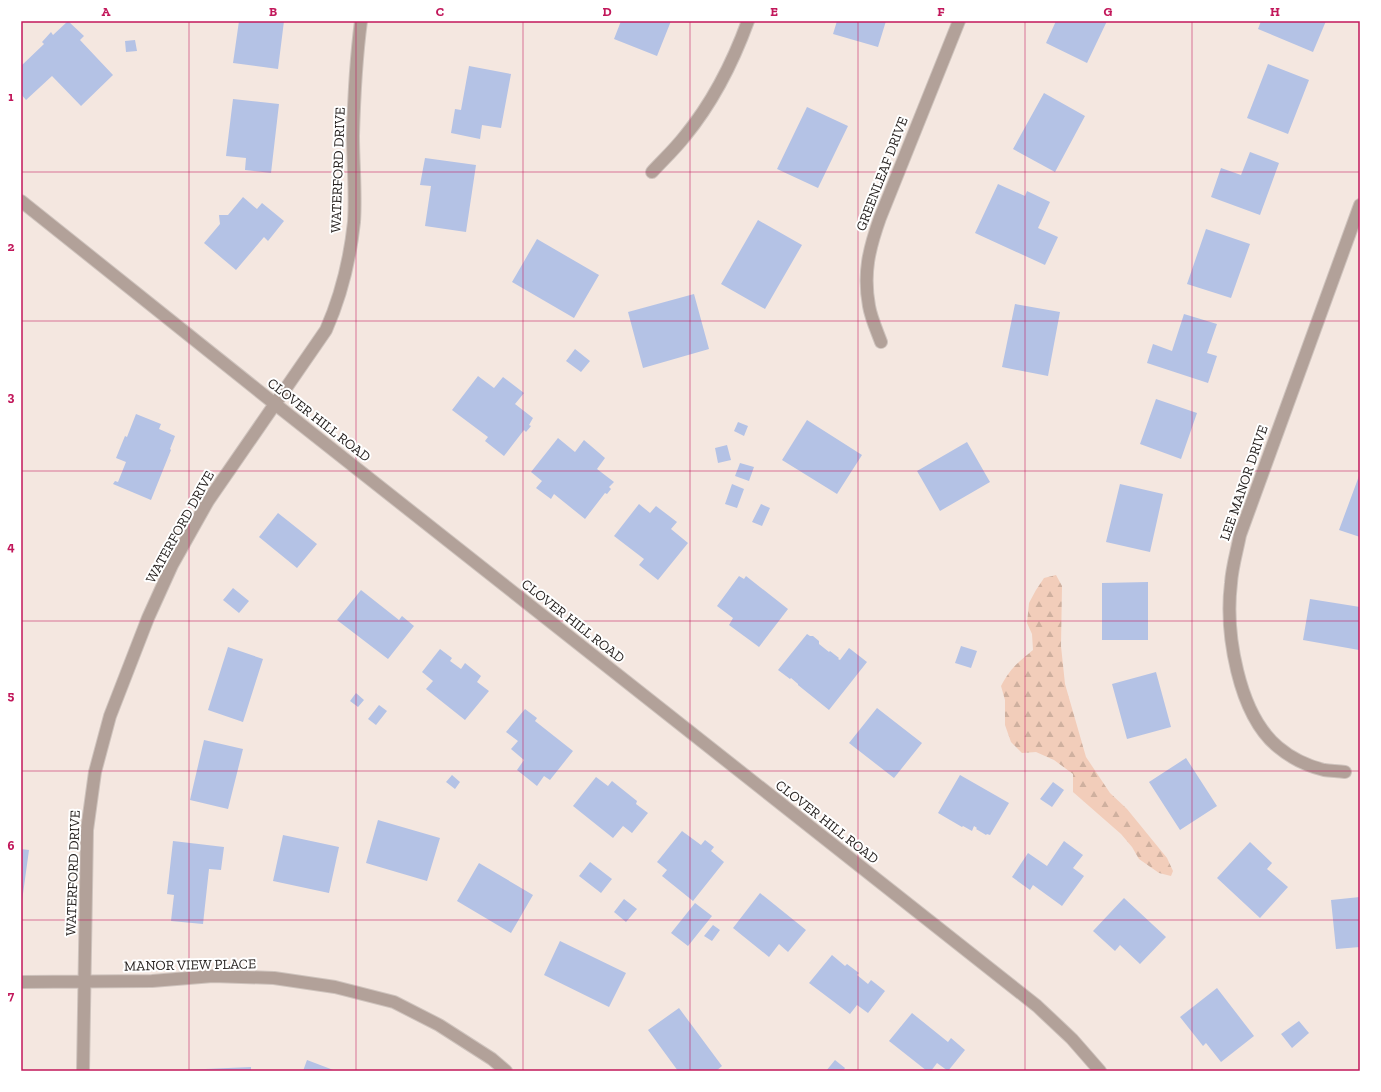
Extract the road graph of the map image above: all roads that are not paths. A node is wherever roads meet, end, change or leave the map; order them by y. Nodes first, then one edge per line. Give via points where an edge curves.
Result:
1 (360, 21) edge
2 (748, 21) edge
3 (959, 21) edge
4 (652, 172) dead end
5 (21, 201) edge
6 (1360, 205) edge
7 (881, 342) dead end
8 (275, 404) junction
9 (1345, 772) dead end
10 (84, 981) junction
11 (21, 982) edge
12 (83, 1071) edge
13 (506, 1071) edge
14 (1100, 1071) edge

1 - 8 street, WATERFORD DRIVE via 353,136 354,220 347,267 334,313 326,330
2 - 4 street via 737,52 714,96 685,136
3 - 7 street, GREENLEAF DRIVE via 870,246 866,277 869,307
5 - 8 street, CLOVER HILL ROAD
6 - 9 street, LEE MANOR DRIVE via 1240,535 1231,583 1229,623 1237,669 1247,701 1260,727 1277,747 1300,761 1324,770
8 - 10 street, WATERFORD DRIVE via 208,501 172,565 148,618 110,716 95,772 87,830
8 - 14 street, CLOVER HILL ROAD via 1036,1006 1072,1039
10 - 11 street, MANOR VIEW PLACE
10 - 12 street, WATERFORD DRIVE
10 - 13 street, MANOR VIEW PLACE via 152,981 213,976 274,978 335,987 394,1002 439,1025

